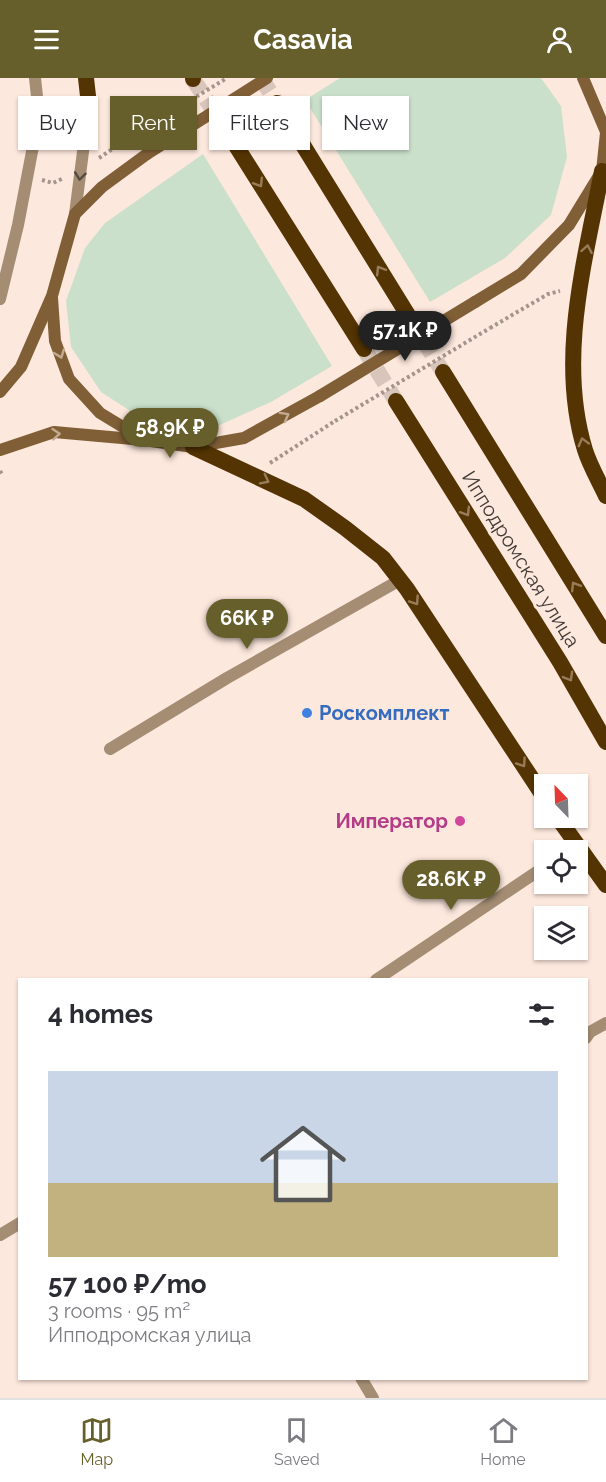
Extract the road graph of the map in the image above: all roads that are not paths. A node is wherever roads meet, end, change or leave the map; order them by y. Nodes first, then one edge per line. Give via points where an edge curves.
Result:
1 (35, 78) edge
2 (79, 78) edge
3 (86, 78) edge
4 (267, 78) edge
5 (583, 78) edge
6 (86, 96) edge
7 (88, 96) edge
8 (606, 132) edge
9 (83, 150) edge
10 (239, 150) tunnel mouth
11 (306, 150) edge
12 (602, 171) junction
13 (75, 214) junction
14 (52, 296) junction
15 (0, 299) edge
16 (411, 320) tunnel mouth
17 (364, 349) tunnel mouth
18 (443, 372) tunnel mouth
19 (0, 392) edge
20 (396, 400) tunnel mouth
21 (144, 440) junction
22 (193, 447) junction
23 (0, 450) edge
24 (606, 496) edge
25 (400, 580) junction
26 (606, 636) edge
27 (606, 742) edge
28 (110, 749) dead end
29 (534, 781) edge
30 (588, 865) edge
31 (534, 874) edge
32 (606, 885) edge
33 (379, 978) edge
34 (606, 1023) edge
35 (588, 1035) edge
36 (18, 1224) edge
37 (0, 1235) edge
38 (362, 1380) edge
39 (370, 1396) edge

1 - 15 street via 39,115
2 - 6 street
3 - 7 highway
4 - 13 main road, bridge via 147,154 102,187
5 - 8 main road
8 - 12 main road
9 -> 13 street
10 -> 17 highway
16 -> 11 highway
22 -> 12 main road, bridge via 244,438 521,274 569,225
24 -> 12 highway via 585,451 573,388 580,286
13 - 14 main road
14 - 19 main road via 21,367
14 -> 21 main road via 55,341 69,379 100,413
26 -> 18 highway, Ипподромская улица
20 -> 27 highway, Ипподромская улица
21 - 22 main road
23 -> 21 main road via 54,432
22 -> 25 highway via 304,499 383,558
25 - 28 street
25 -> 29 highway
30 - 32 highway
31 - 33 street
34 - 35 street
36 - 37 street
38 - 39 street

